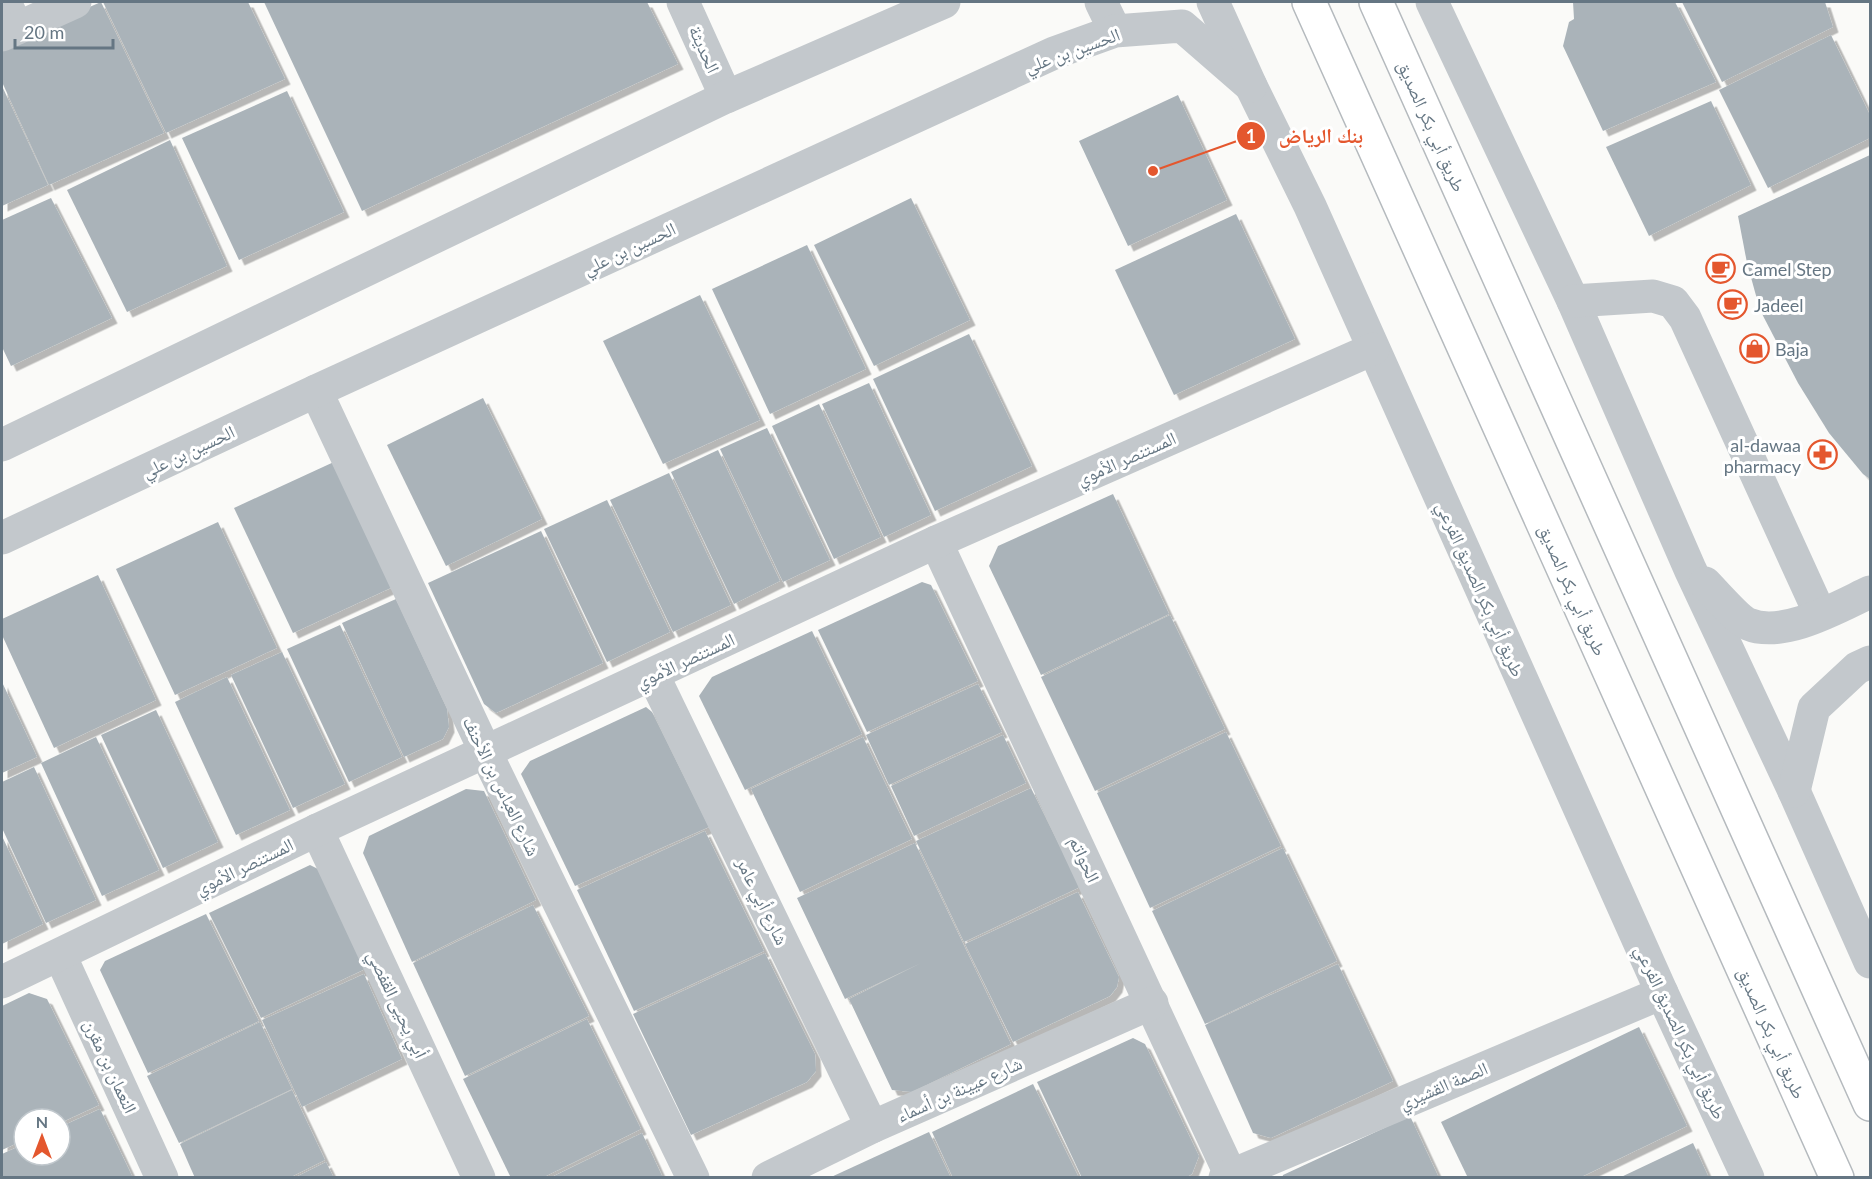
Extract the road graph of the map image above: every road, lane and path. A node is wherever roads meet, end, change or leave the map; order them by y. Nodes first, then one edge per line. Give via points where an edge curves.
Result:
1 (75, 2) edge
2 (683, 2) edge
3 (944, 2) edge
4 (1101, 2) edge
5 (1213, 2) edge
6 (1310, 2) edge
7 (1376, 2) edge
8 (1436, 5) edge
9 (8, 22) edge
10 (1115, 31) junction
11 (1251, 86) junction
12 (726, 97) junction
13 (1573, 301) junction
14 (1373, 349) junction
15 (316, 391) junction
16 (5, 434) edge
17 (2, 538) edge
18 (936, 542) junction
19 (1690, 569) junction
20 (1870, 592) edge
21 (1820, 614) junction
22 (1870, 662) edge
23 (653, 675) junction
24 (486, 753) junction
25 (1794, 791) junction
26 (318, 830) junction
27 (60, 955) junction
28 (1870, 962) edge
29 (2, 982) edge
30 (1662, 993) junction
31 (1152, 1003) junction
32 (1870, 1104) edge
33 (872, 1127) junction
34 (1229, 1177) edge
35 (162, 1178) edge
36 (478, 1178) edge
37 (693, 1178) edge
38 (768, 1178) edge
39 (1748, 1178) edge
40 (1837, 1178) edge

1 - 9 street
2 - 12 street, الحديثة
3 - 12 street
4 - 10 street
5 - 11 street, طريق أبي بكر الصديق الفرعي
6 - 40 main road, طريق أبي بكر الصديق
7 - 32 main road, طريق أبي بكر الصديق
8 - 13 street
10 - 11 street, الحسين بن علي via 1182,26
10 - 15 street, الحسين بن علي via 1054,53
11 - 14 street, طريق أبي بكر الصديق الفرعي via 1310,206
12 - 16 street
13 - 19 street
13 - 21 street via 1653,296 1673,302 1685,318
14 - 18 street, المستنصر الأموي
14 - 30 street, طريق أبي بكر الصديق الفرعي
15 - 17 street, الحسين بن علي
15 - 24 street, شارع العباس بن الأحنف
18 - 23 street, المستنصر الأموي
18 - 31 street, الحواتم
19 - 21 street via 1747,624 1773,628
19 - 25 street
20 - 21 street
22 - 25 street via 1857,668 1814,708
23 - 24 street, المستنصر الأموي
23 - 33 street, شارع أبي عامر
24 - 26 street, المستنصر الأموي
24 - 37 street, شارع العباس بن الأحنف
25 - 28 street
26 - 27 street, المستنصر الأموي
26 - 36 street, أبي يحيى القفصي
27 - 29 street, المستنصر الأموي
27 - 35 street, النعمان بن مقرن
30 - 34 street, الصمة القشيري
30 - 39 street, طريق أبي بكر الصديق الفرعي
31 - 33 street, شارع عيينة بن أسماء
31 - 34 street, الحواتم
33 - 38 street, شارع عيينة بن أسماء

